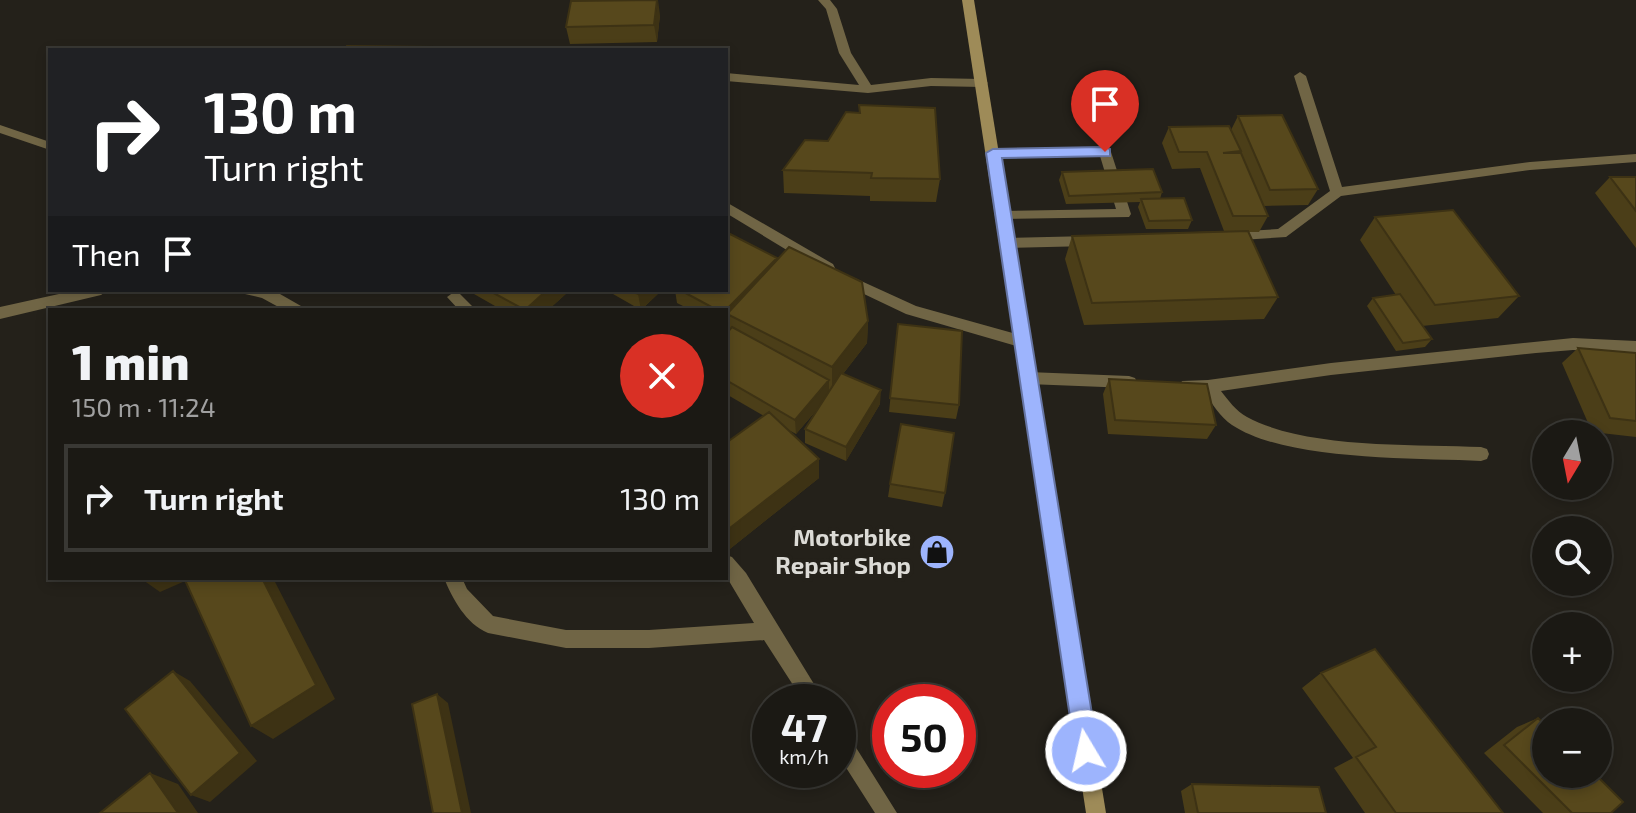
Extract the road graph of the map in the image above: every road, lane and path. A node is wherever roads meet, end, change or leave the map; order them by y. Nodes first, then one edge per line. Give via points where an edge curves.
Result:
1 (824, 0) edge
2 (968, 0) edge
3 (1300, 76) dead end
4 (728, 77) edge
5 (982, 83) junction
6 (868, 89) junction
7 (0, 129) edge
8 (48, 145) edge
9 (993, 153) junction
10 (1636, 158) edge
11 (1337, 192) junction
12 (728, 208) edge
13 (1003, 216) junction
14 (1222, 238) edge
15 (1099, 241) edge
16 (1007, 243) junction
17 (92, 292) edge
18 (261, 292) edge
19 (454, 297) dead end
20 (292, 308) edge
21 (467, 308) edge
22 (0, 313) edge
23 (1023, 342) junction
24 (1636, 347) edge
25 (1028, 378) junction
26 (1148, 383) edge
27 (1178, 384) edge
28 (1208, 386) junction
29 (1481, 454) dead end
30 (728, 565) edge
31 (454, 580) edge
32 (769, 631) junction
33 (803, 684) edge
34 (856, 765) edge
35 (887, 813) edge
36 (1096, 813) edge

1 - 6 street via 845,53
2 - 5 main road
3 - 11 street
4 - 6 street
5 - 6 street
5 - 9 main road
7 - 8 street
9 - 13 main road
9 - 13 street via 1105,152 1124,214
10 - 11 street via 1530,166
11 - 14 street via 1281,234
12 - 23 street via 871,294 950,324
13 - 16 main road
15 - 16 street
16 - 23 main road
17 - 22 street
18 - 20 street
19 - 21 street
23 - 25 main road
24 - 28 street via 1561,345
25 - 26 street
25 - 36 main road
27 - 28 street
28 - 29 street via 1239,422 1290,438
30 - 32 street
31 - 32 street via 460,595 488,624 566,639
32 - 33 street
34 - 35 street

